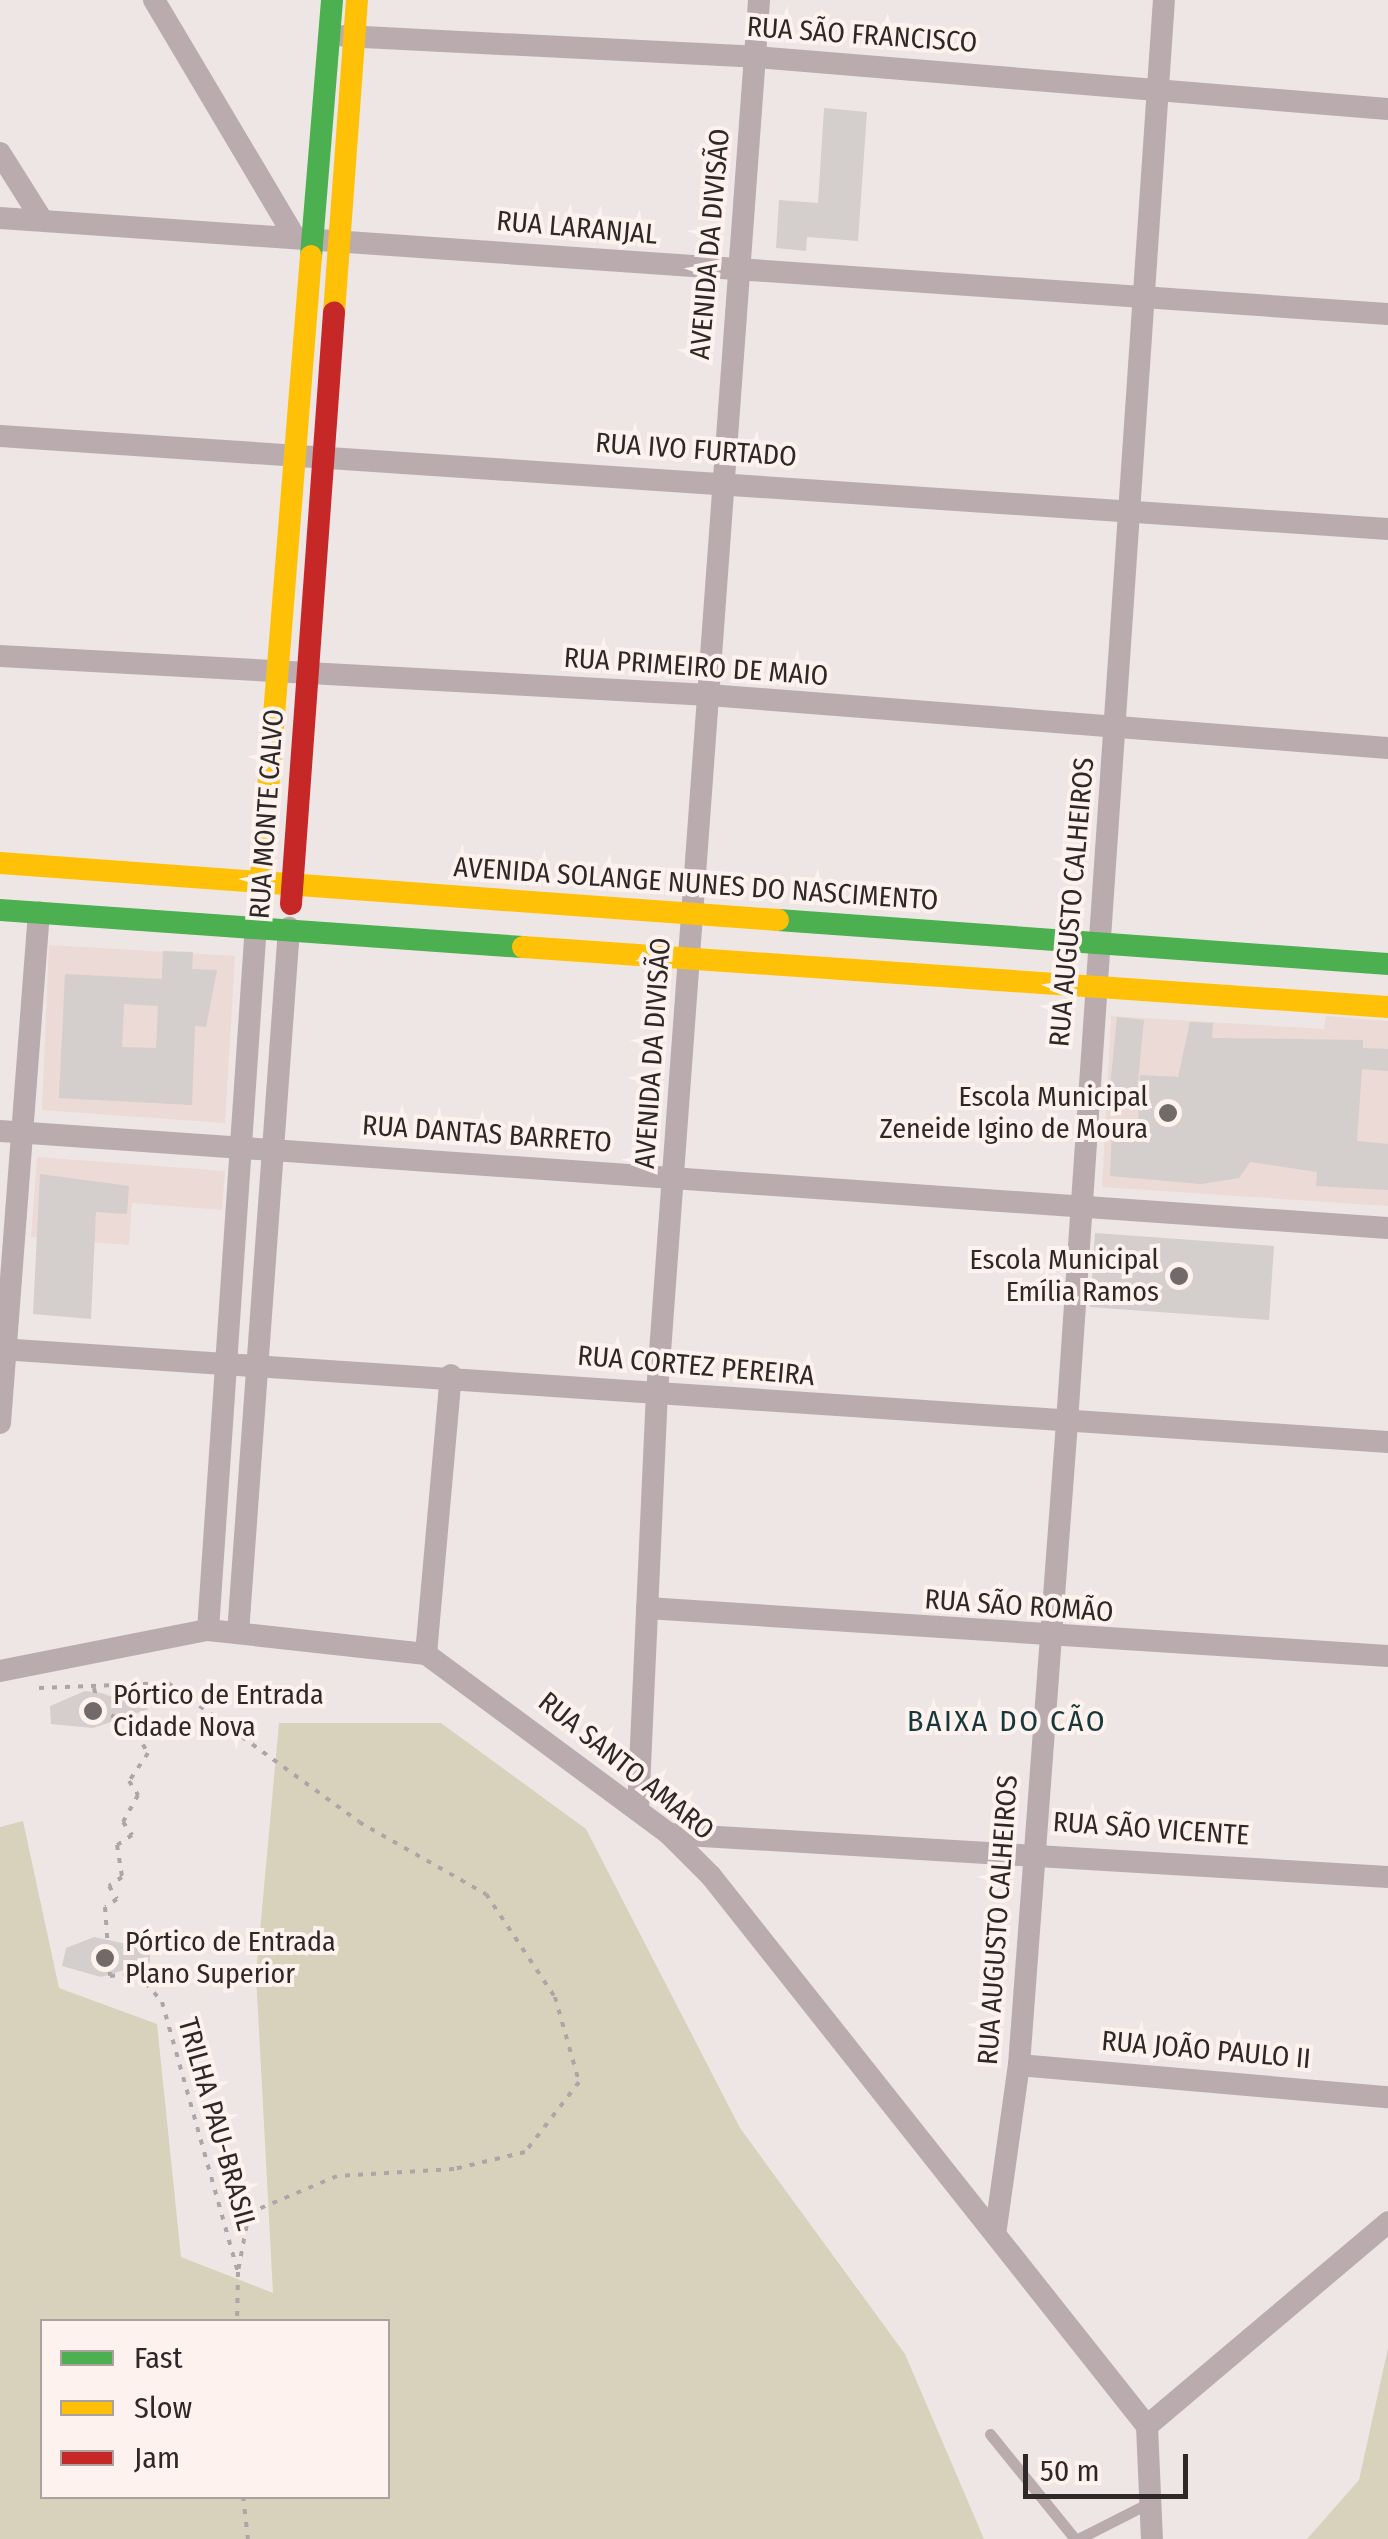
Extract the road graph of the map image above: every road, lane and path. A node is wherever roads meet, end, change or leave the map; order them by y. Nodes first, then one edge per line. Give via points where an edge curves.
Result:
1 (154, 0) edge
2 (332, 0) edge
3 (357, 0) edge
4 (758, 0) edge
5 (1164, 0) edge
6 (330, 35) junction
7 (354, 36) junction
8 (755, 57) junction
9 (1158, 88) junction
10 (1388, 109) edge
11 (0, 153) edge
12 (0, 218) edge
13 (42, 220) junction
14 (304, 235) junction
15 (340, 238) junction
16 (737, 271) junction
17 (1145, 304) junction
18 (1388, 314) edge
19 (0, 436) edge
20 (310, 459) junction
21 (720, 482) junction
22 (1130, 514) junction
23 (1388, 529) edge
24 (0, 656) edge
25 (279, 673) junction
26 (308, 676) junction
27 (709, 695) junction
28 (1118, 732) junction
29 (1388, 748) edge
30 (0, 864) edge
31 (261, 883) junction
32 (292, 884) junction
33 (0, 910) edge
34 (39, 912) junction
35 (692, 914) junction
36 (256, 925) junction
37 (289, 928) junction
38 (1098, 941) junction
39 (688, 961) junction
40 (1388, 964) edge
41 (1093, 988) junction
42 (1388, 1007) edge
43 (10, 1132) edge
44 (240, 1146) junction
45 (271, 1149) junction
46 (675, 1178) junction
47 (1079, 1207) junction
48 (1388, 1228) edge
49 (3, 1349) edge
50 (228, 1361) junction
51 (256, 1362) junction
52 (451, 1376) junction
53 (657, 1392) junction
54 (1067, 1422) junction
55 (0, 1423) edge
56 (1388, 1442) edge
57 (647, 1608) junction
58 (208, 1630) junction
59 (238, 1633) junction
60 (1048, 1639) junction
61 (426, 1654) junction
62 (1388, 1656) edge
63 (6, 1669) edge
64 (94, 1687) junction
65 (638, 1810) junction
66 (670, 1834) junction
67 (1033, 1850) junction
68 (1388, 1877) edge
69 (1019, 2065) junction
70 (1388, 2097) edge
71 (1388, 2222) edge
72 (996, 2228) junction
73 (238, 2272) junction
74 (236, 2319) edge
75 (1147, 2426) junction
76 (990, 2434) dead end
77 (242, 2499) edge
78 (1151, 2502) junction
79 (248, 2539) edge
80 (1076, 2539) edge
81 (1152, 2539) edge

1 - 14 street
2 - 6 main road, RUA MONTE CALVO
3 - 7 main road, RUA MONTE CALVO
4 - 8 street, AVENIDA DA DIVISÃO
5 - 9 street, RUA AUGUSTO CALHEIROS
6 - 7 street, RUA SÃO FRANCISCO
6 - 14 main road, RUA MONTE CALVO
7 - 8 street, RUA SÃO FRANCISCO
7 - 15 main road, RUA MONTE CALVO
8 - 9 street, RUA SÃO FRANCISCO
8 - 16 street, AVENIDA DA DIVISÃO
9 - 10 street, RUA SÃO FRANCISCO
9 - 17 street, RUA AUGUSTO CALHEIROS
11 - 13 street
12 - 13 street, RUA LARANJAL
13 - 14 street, RUA LARANJAL
14 - 15 street, RUA LARANJAL
14 - 20 main road, RUA MONTE CALVO
15 - 16 street, RUA LARANJAL
15 - 20 main road, RUA MONTE CALVO
16 - 17 street, RUA LARANJAL
16 - 21 street, AVENIDA DA DIVISÃO
17 - 18 street, RUA LARANJAL
17 - 22 street, RUA AUGUSTO CALHEIROS
19 - 20 street, RUA IVO FURTADO
20 - 21 street, RUA IVO FURTADO
20 - 25 main road, RUA MONTE CALVO
20 - 26 main road, RUA MONTE CALVO
21 - 22 street, RUA IVO FURTADO
21 - 27 street, AVENIDA DA DIVISÃO
22 - 23 street, RUA IVO FURTADO
22 - 28 street, RUA AUGUSTO CALHEIROS
24 - 25 street, RUA PRIMEIRO DE MAIO
25 - 26 street, RUA PRIMEIRO DE MAIO
25 - 31 main road, RUA MONTE CALVO
26 - 27 street, RUA PRIMEIRO DE MAIO
26 - 32 main road, RUA MONTE CALVO
27 - 28 street, RUA PRIMEIRO DE MAIO
27 - 35 street, AVENIDA DA DIVISÃO
28 - 29 street, RUA PRIMEIRO DE MAIO
28 - 38 street, RUA AUGUSTO CALHEIROS
30 - 31 main road, AVENIDA SOLANGE NUNES DO NASCIMENTO
31 - 32 main road, AVENIDA SOLANGE NUNES DO NASCIMENTO
31 - 36 main road, RUA MONTE CALVO
32 - 35 main road, AVENIDA SOLANGE NUNES DO NASCIMENTO
32 - 37 main road, RUA MONTE CALVO
33 - 34 main road
34 - 36 main road
34 - 43 street
35 - 38 main road, AVENIDA SOLANGE NUNES DO NASCIMENTO
35 - 39 street, AVENIDA DA DIVISÃO
36 - 37 main road
36 - 44 street, RUA MONTE CALVO
37 - 39 main road
37 - 45 street, RUA MONTE CALVO
38 - 40 main road, AVENIDA SOLANGE NUNES DO NASCIMENTO
38 - 41 street, RUA AUGUSTO CALHEIROS
39 - 41 main road
39 - 46 street, AVENIDA DA DIVISÃO
41 - 42 main road
41 - 47 street, RUA AUGUSTO CALHEIROS
43 - 44 street, RUA DANTAS BARRETO
43 - 49 street
44 - 45 street, RUA DANTAS BARRETO
44 - 50 street, RUA MONTE CALVO
45 - 46 street, RUA DANTAS BARRETO
45 - 51 street, RUA MONTE CALVO
46 - 47 street, RUA DANTAS BARRETO
46 - 53 street, AVENIDA DA DIVISÃO
47 - 48 street, RUA DANTAS BARRETO
47 - 54 street, RUA AUGUSTO CALHEIROS
49 - 50 street, RUA CORTEZ PEREIRA
49 - 55 street
50 - 51 street, RUA CORTEZ PEREIRA
50 - 58 street, RUA MONTE CALVO
51 - 52 street, RUA CORTEZ PEREIRA
51 - 59 street, RUA MONTE CALVO
52 - 53 street, RUA CORTEZ PEREIRA
52 - 61 street
53 - 54 street, RUA CORTEZ PEREIRA
53 - 57 street, AVENIDA DA DIVISÃO
54 - 56 street, RUA CORTEZ PEREIRA
54 - 60 street, RUA AUGUSTO CALHEIROS
57 - 60 street, RUA SÃO ROMÃO
57 - 65 street, AVENIDA DA DIVISÃO
58 - 59 street, RUA SANTO AMARO
58 - 63 street, RUA SANTO AMARO
59 - 61 street, RUA SANTO AMARO
60 - 62 street, RUA SÃO ROMÃO
60 - 67 street, RUA AUGUSTO CALHEIROS
61 - 65 street, RUA SANTO AMARO
63 - 64 path via 38,1688
64 - 73 path, TRILHA PAU-BRASIL via 99,1711 130,1722 148,1753 129,1781 138,1795 123,1822 132,1835 117,1845 122,1876 108,1886 117,1899 105,1907 110,1976 137,1973 162,2002
64 - 73 path via 168,1682 359,1822 486,1894 554,1996 578,2082 525,2152 454,2169 336,2176 249,2213
65 - 66 street, RUA SANTO AMARO
66 - 67 street, RUA SÃO VICENTE
66 - 72 street, RUA SANTO AMARO
67 - 68 street, RUA SÃO VICENTE
67 - 69 street, RUA AUGUSTO CALHEIROS
69 - 70 street, RUA JOÃO PAULO II
69 - 72 street, RUA AUGUSTO CALHEIROS
71 - 75 street
72 - 75 street, RUA SANTO AMARO
73 - 74 path, TRILHA PAU-BRASIL
75 - 78 street
76 - 80 lane
77 - 79 path
78 - 80 lane
78 - 81 street

